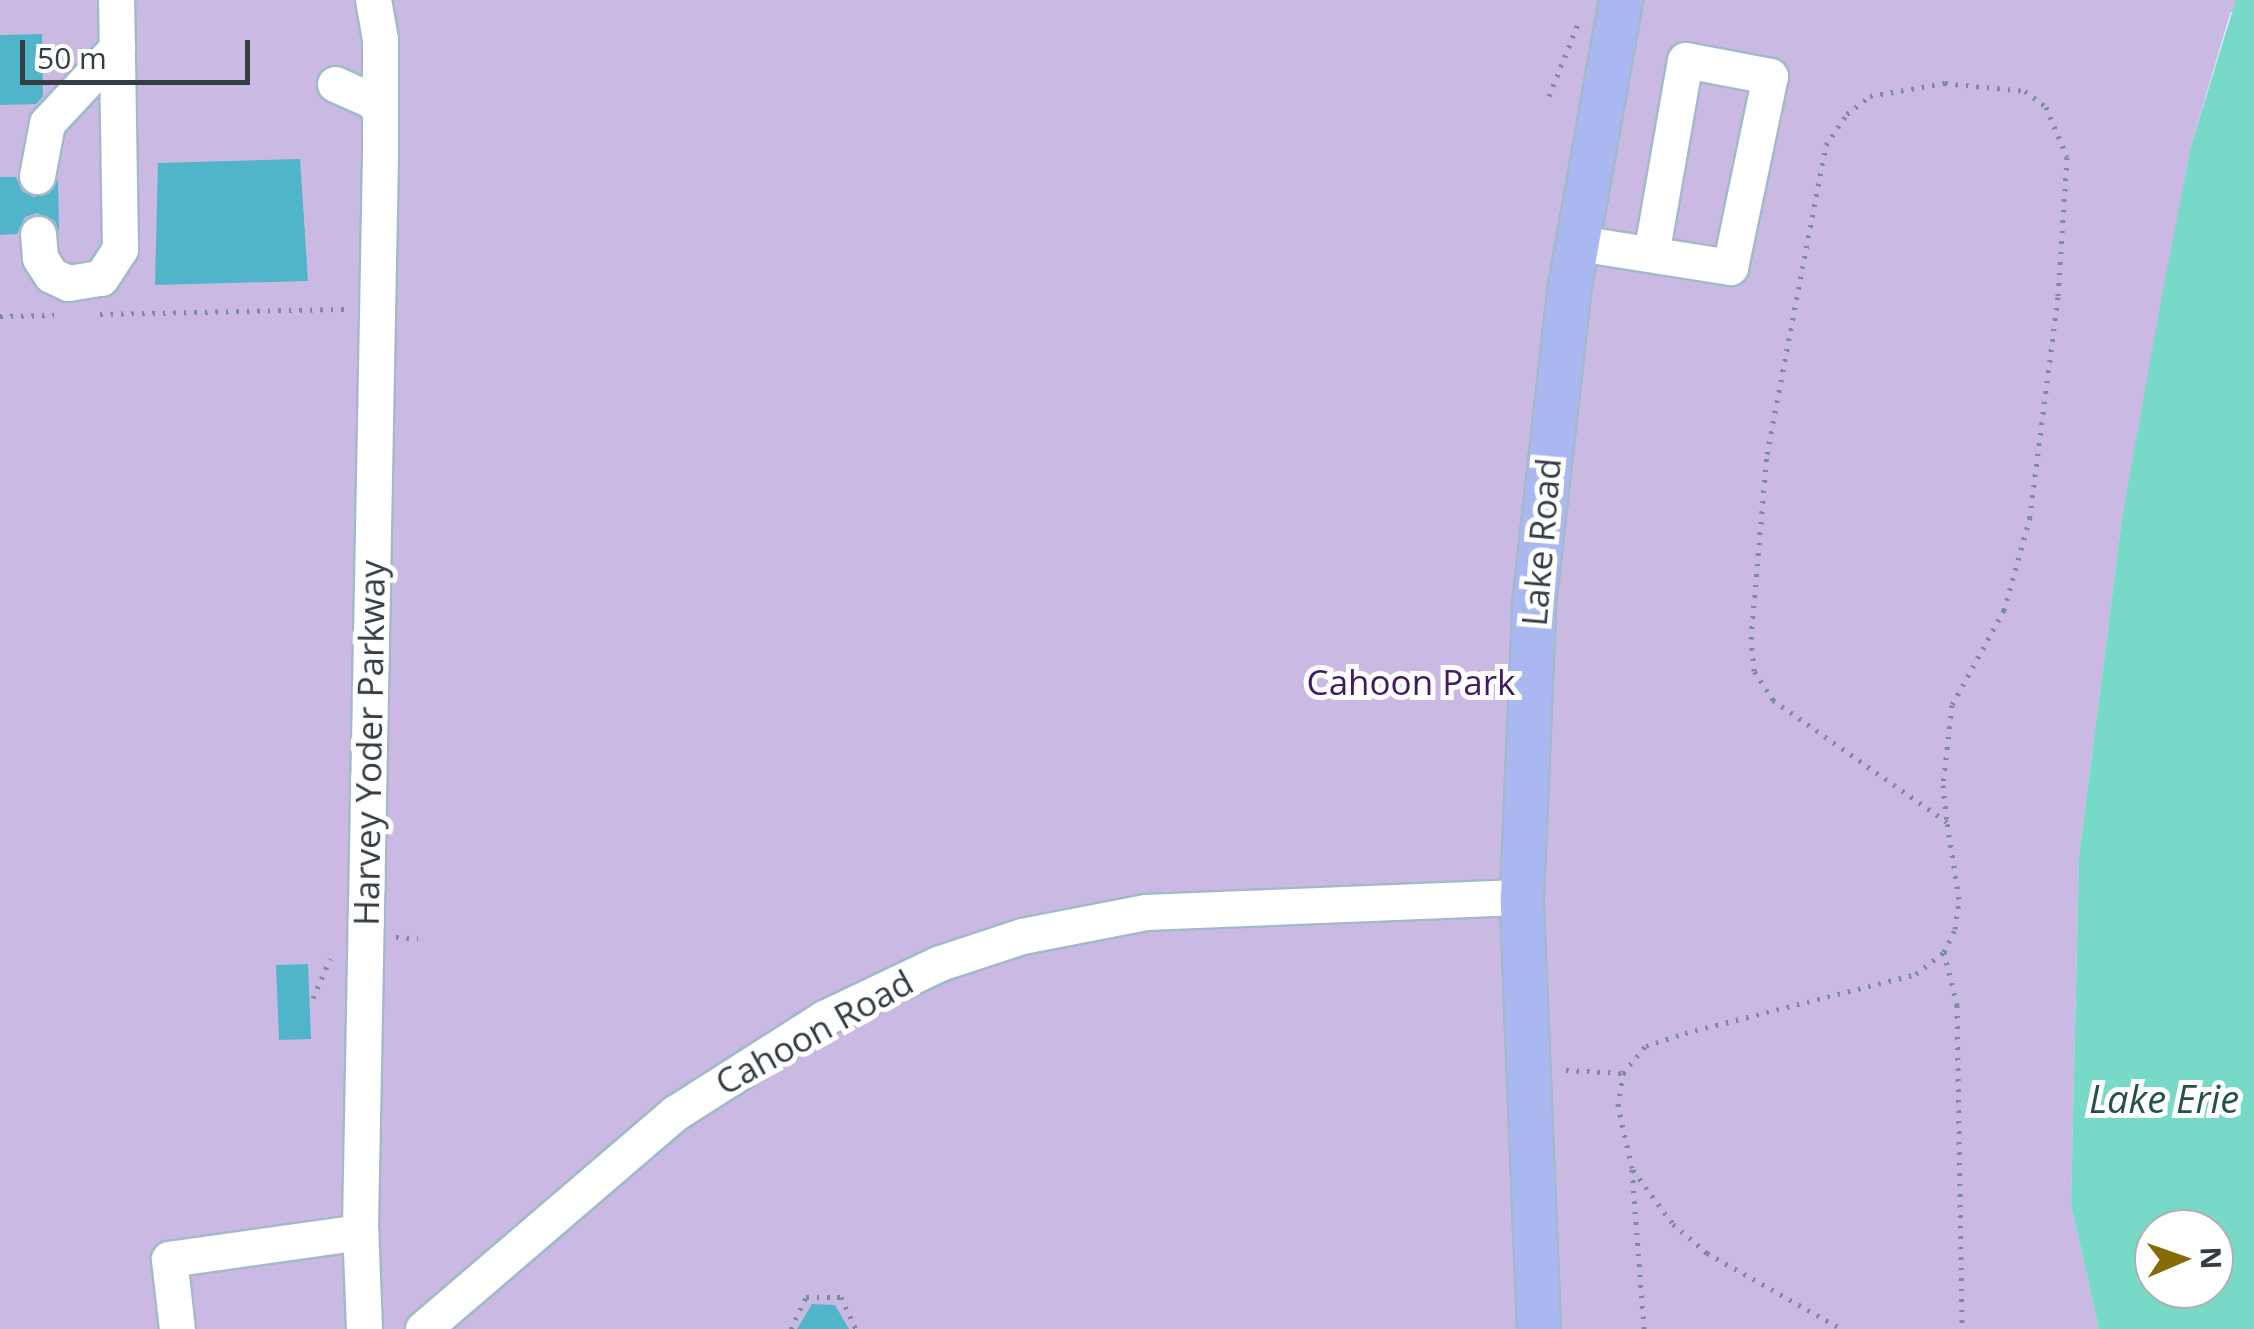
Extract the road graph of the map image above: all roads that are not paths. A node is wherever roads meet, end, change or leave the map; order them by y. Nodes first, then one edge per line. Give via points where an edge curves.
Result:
1 (116, 0) edge
2 (373, 0) edge
3 (1621, 0) edge
4 (117, 48) junction
5 (335, 84) dead end
6 (380, 112) junction
7 (37, 176) dead end
8 (38, 234) dead end
9 (1578, 242) junction
10 (1651, 254) junction
11 (1522, 898) junction
12 (360, 1232) junction
13 (177, 1329) edge
14 (364, 1329) edge
15 (423, 1329) edge
16 (1539, 1329) edge

1 - 4 street
2 - 6 street, Harvey Yoder Parkway
3 - 9 main road, Lake Road
4 - 7 street via 60,103 40,140
4 - 8 street via 120,249 101,278 68,282 46,266
5 - 6 street via 373,101
6 - 12 street, Harvey Yoder Parkway
9 - 10 street
9 - 11 main road, Lake Road via 1541,513
10 - 10 street via 1730,267 1770,76 1685,60
11 - 15 street, Cahoon Road via 1146,912 1022,936 940,963 824,1018 675,1114
11 - 16 main road, Lake Road
12 - 13 street via 168,1259
12 - 14 street, Harvey Yoder Parkway

